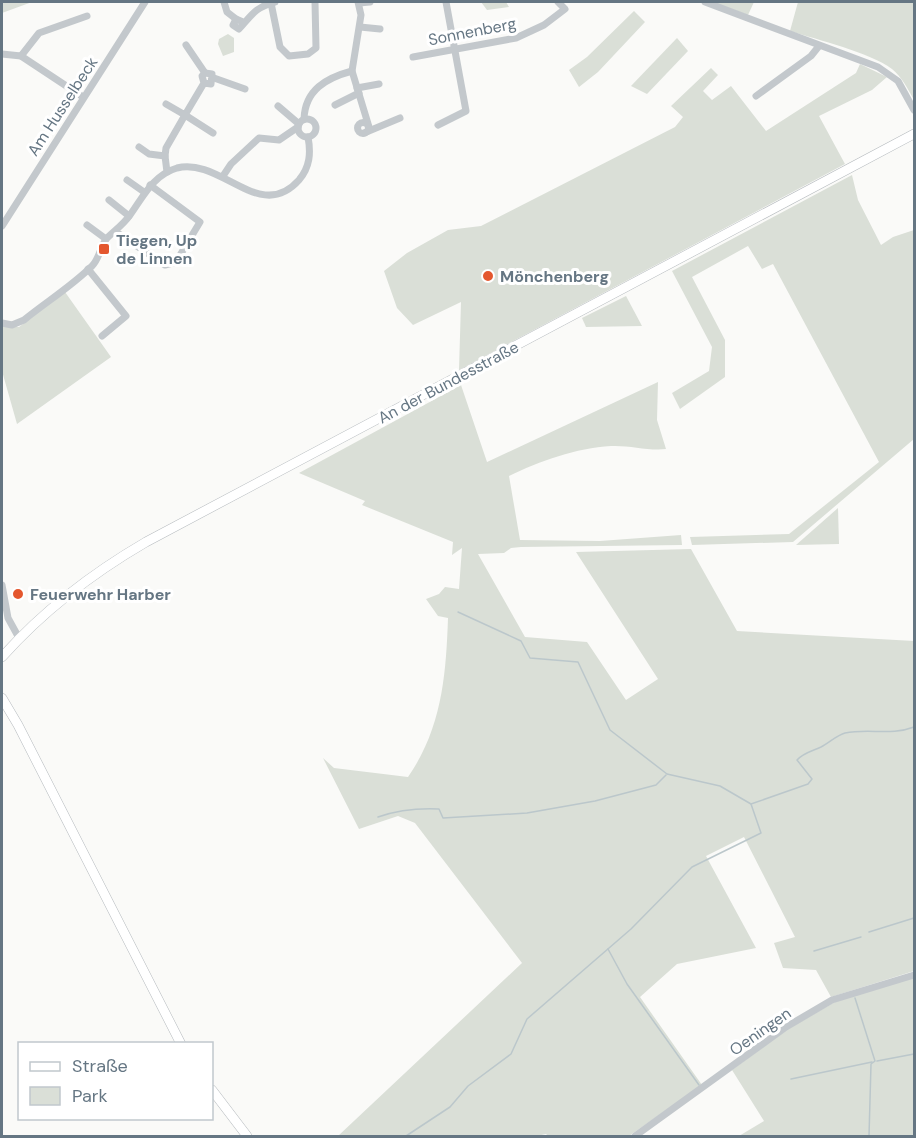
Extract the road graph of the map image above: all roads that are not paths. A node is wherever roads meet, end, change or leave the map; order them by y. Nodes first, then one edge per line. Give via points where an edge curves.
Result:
1 (145, 2) edge
2 (224, 2) edge
3 (273, 2) edge
4 (315, 2) edge
5 (358, 2) edge
6 (370, 2) edge
7 (446, 2) edge
8 (558, 2) edge
9 (705, 2) edge
10 (262, 4) edge
11 (87, 16) dead end
12 (239, 20) junction
13 (360, 27) junction
14 (380, 29) dead end
15 (235, 32) dead end
16 (186, 45) dead end
17 (819, 46) junction
18 (454, 49) junction
19 (2, 54) edge
20 (21, 56) junction
21 (413, 57) dead end
22 (352, 71) junction
23 (205, 73) junction
24 (214, 78) junction
25 (204, 83) junction
26 (379, 84) dead end
27 (245, 89) dead end
28 (358, 91) junction
29 (756, 96) dead end
30 (83, 98) junction
31 (166, 104) dead end
32 (335, 105) dead end
33 (278, 106) dead end
34 (915, 110) edge
35 (184, 115) junction
36 (399, 118) dead end
37 (300, 124) junction
38 (438, 125) dead end
39 (213, 133) dead end
40 (915, 134) edge
41 (308, 137) junction
42 (139, 147) dead end
43 (165, 156) junction
44 (167, 172) junction
45 (223, 176) junction
46 (127, 180) dead end
47 (150, 185) junction
48 (144, 192) junction
49 (109, 200) dead end
50 (129, 216) junction
51 (87, 225) dead end
52 (2, 226) edge
53 (116, 232) junction
54 (106, 239) junction
55 (88, 269) junction
56 (2, 323) edge
57 (102, 336) dead end
58 (2, 585) edge
59 (19, 638) junction
60 (2, 657) edge
61 (2, 698) edge
62 (5, 709) edge
63 (915, 975) edge
64 (180, 1042) edge
65 (213, 1091) edge
66 (247, 1137) edge
67 (635, 1137) edge

1 - 30 street, Am Husselbeck
2 - 12 street via 227,12
3 - 4 street via 280,47 289,56 308,54 316,48
3 - 10 street
5 - 6 street
5 - 13 street
7 - 18 street
8 - 18 street, Sonnenberg via 565,9 530,33
9 - 17 street
10 - 12 street
11 - 20 street via 39,33
12 - 15 street via 242,27
13 - 14 street
13 - 22 street
16 - 23 street
17 - 29 street
17 - 34 street via 889,74 898,81
18 - 21 street, Sonnenberg
18 - 38 street via 466,111
19 - 20 street
20 - 30 street
22 - 28 street
22 - 37 street via 311,93
23 - 24 street
23 - 25 street
24 - 25 street via 211,84
24 - 27 street
25 - 35 street
26 - 28 street
28 - 32 street
28 - 36 street via 367,130
30 - 52 street, Am Husselbeck
31 - 35 street
33 - 37 street
35 - 39 street
35 - 43 street
37 - 41 street via 300,134
37 - 41 street via 313,121 314,134
37 - 45 street via 279,140 260,138
40 - 59 main road, An der Bundesstraße via 146,542 76,586
41 - 45 street via 310,157 304,172 281,192 254,194
42 - 43 street via 149,154
43 - 44 street
44 - 45 street via 188,166
44 - 47 street
46 - 48 street
47 - 48 street
47 - 53 street via 200,222 176,262 165,265
48 - 50 street
49 - 50 street
50 - 53 street
51 - 54 street
53 - 54 street
54 - 55 street via 99,258
55 - 56 street via 24,320 12,325
55 - 57 street via 126,316
58 - 59 street via 8,618
59 - 60 main road, An der Bundesstraße
61 - 62 main road
62 - 64 main road
63 - 67 street, Oeningen via 832,1000 786,1027
65 - 66 main road

